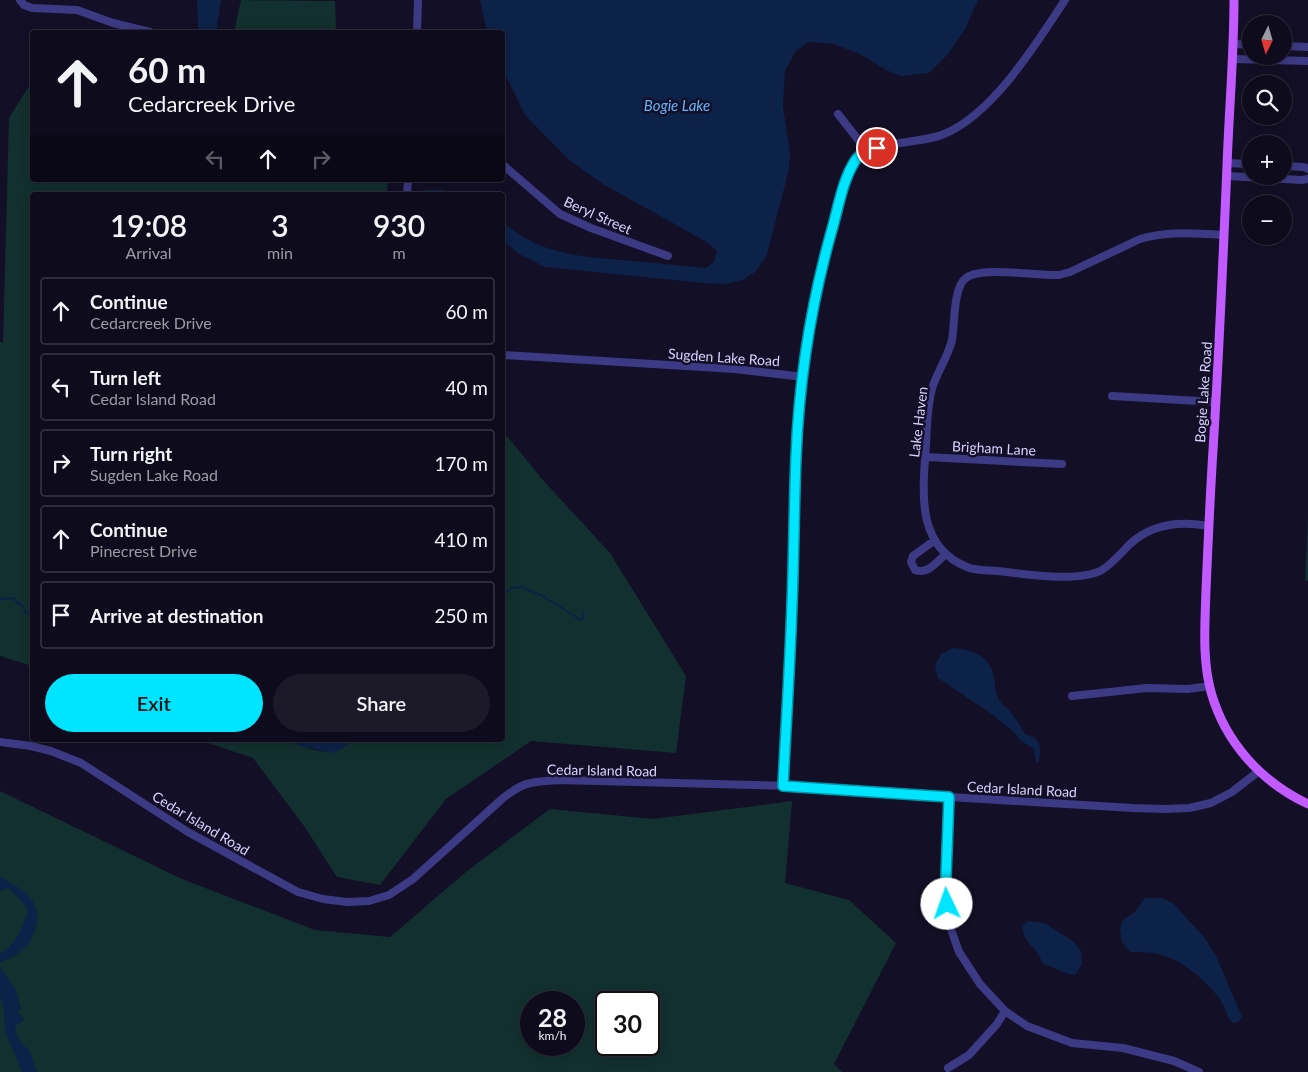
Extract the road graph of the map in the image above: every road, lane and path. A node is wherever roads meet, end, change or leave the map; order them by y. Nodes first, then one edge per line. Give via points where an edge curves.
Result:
1 (20, 0) edge
2 (418, 0) edge
3 (1065, 0) edge
4 (1234, 0) edge
5 (142, 30) edge
6 (417, 30) edge
7 (1234, 44) junction
8 (1242, 44) edge
9 (1292, 46) edge
10 (1308, 47) edge
11 (1233, 59) junction
12 (1242, 59) edge
13 (1292, 60) edge
14 (1308, 60) edge
15 (838, 114) dead end
16 (867, 151) junction
17 (1227, 163) junction
18 (1242, 164) edge
19 (1292, 166) edge
20 (505, 167) edge
21 (1308, 169) edge
22 (1227, 176) junction
23 (1308, 178) edge
24 (1224, 235) junction
25 (668, 256) dead end
26 (505, 355) edge
27 (804, 377) junction
28 (1112, 396) dead end
29 (1216, 402) junction
30 (926, 457) junction
31 (1062, 464) dead end
32 (1208, 526) junction
33 (935, 540) junction
34 (946, 554) junction
35 (1210, 686) junction
36 (1072, 696) dead end
37 (0, 742) edge
38 (1259, 772) junction
39 (783, 786) junction
40 (949, 797) junction
41 (1308, 804) edge
42 (1005, 1011) junction
43 (948, 1068) dead end
44 (1199, 1072) edge

1 - 5 street via 24,6 32,8 77,10
2 - 6 street
3 - 16 street via 1007,82 968,122 936,137 887,144
4 - 7 main road, Bogie Lake Road
7 - 8 street
7 - 11 main road, Bogie Lake Road
9 - 10 street
11 - 12 street
11 - 17 main road, Bogie Lake Road
13 - 14 street
15 - 16 street
16 - 27 street via 856,159 843,189 821,269
17 - 18 street
17 - 22 main road, Bogie Lake Road
19 - 21 street
20 - 25 street, Beryl Street via 560,214
22 - 23 street
22 - 24 main road, Bogie Lake Road
24 - 29 main road, Bogie Lake Road
24 - 30 street, Lake Haven via 1182,233 1152,236 1059,275 976,273 964,280 958,289 952,342 932,389
26 - 27 street, Sugden Lake Road via 735,369
27 - 39 street via 796,455
28 - 29 street
29 - 32 main road, Bogie Lake Road
30 - 31 street, Brigham Lane
30 - 33 street, Lake Haven via 923,504
32 - 34 street, Lake Haven via 1176,524 1151,530 1102,570 1085,575 1063,577 970,568
32 - 35 main road, Bogie Lake Road via 1204,639
33 - 34 street, Lake Haven
33 - 34 street via 912,556 915,570 927,570
35 - 36 street via 1147,688
35 - 38 main road, Bogie Lake Road via 1230,736
37 - 39 street, Cedar Island Road via 51,751 81,763 188,832 298,892 348,902 369,901 397,890 502,799 517,787 532,782
38 - 40 street, Cedar Island Road via 1211,803 1189,808
38 - 41 main road, Bogie Lake Road
39 - 40 street, Cedar Island Road
40 - 42 street via 947,918 959,952 980,984
42 - 43 street via 969,1055
42 - 44 street via 1027,1026 1072,1043 1123,1048 1174,1061

